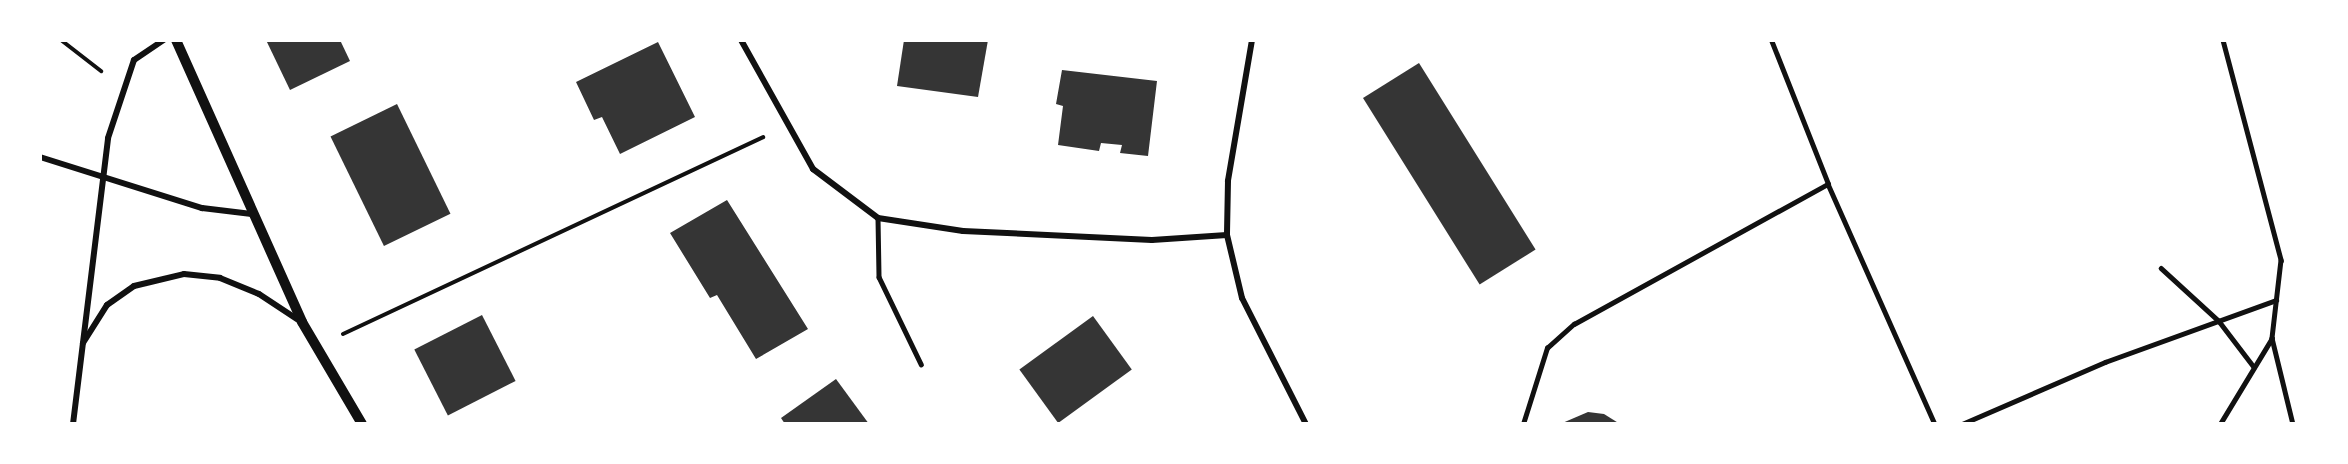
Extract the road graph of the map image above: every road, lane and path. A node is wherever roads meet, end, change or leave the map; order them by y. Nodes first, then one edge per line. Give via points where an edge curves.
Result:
1 (61, 40) edge
2 (165, 40) edge
3 (176, 40) edge
4 (741, 40) edge
5 (1252, 40) edge
6 (1771, 40) edge
7 (2223, 40) edge
8 (123, 87) junction
9 (787, 122) junction
10 (40, 157) edge
11 (103, 177) junction
12 (1828, 184) junction
13 (252, 214) junction
14 (878, 218) junction
15 (1227, 235) junction
16 (2161, 268) dead end
17 (2276, 300) junction
18 (2219, 321) junction
19 (302, 322) junction
20 (2272, 338) junction
21 (81, 346) junction
22 (315, 346) junction
23 (921, 364) dead end
24 (2254, 368) junction
25 (73, 423) edge
26 (362, 423) edge
27 (1306, 423) edge
28 (1523, 423) edge
29 (1935, 423) edge
30 (1962, 423) edge
31 (2220, 423) edge
32 (2293, 423) edge

1 - 8 path
2 - 8 street via 134,60
3 - 13 street
4 - 9 street
5 - 15 street via 1228,181
6 - 12 lane
7 - 17 lane via 2281,260
8 - 11 street via 108,138
9 - 14 street via 813,169
9 - 22 path via 740,148
10 - 11 street
11 - 13 street via 202,208
11 - 21 street
12 - 28 lane via 1574,324 1547,348
12 - 29 lane
13 - 19 street
14 - 15 street via 963,231 1152,240
14 - 23 lane via 879,277
15 - 27 street via 1242,298 1274,368
16 - 18 lane
17 - 18 lane
17 - 20 lane
18 - 24 lane
18 - 30 lane via 2104,362
19 - 21 street via 258,294 220,278 184,274 134,286 107,305
19 - 22 street
20 - 24 lane
20 - 32 lane
21 - 25 street
22 - 26 street
24 - 31 lane

